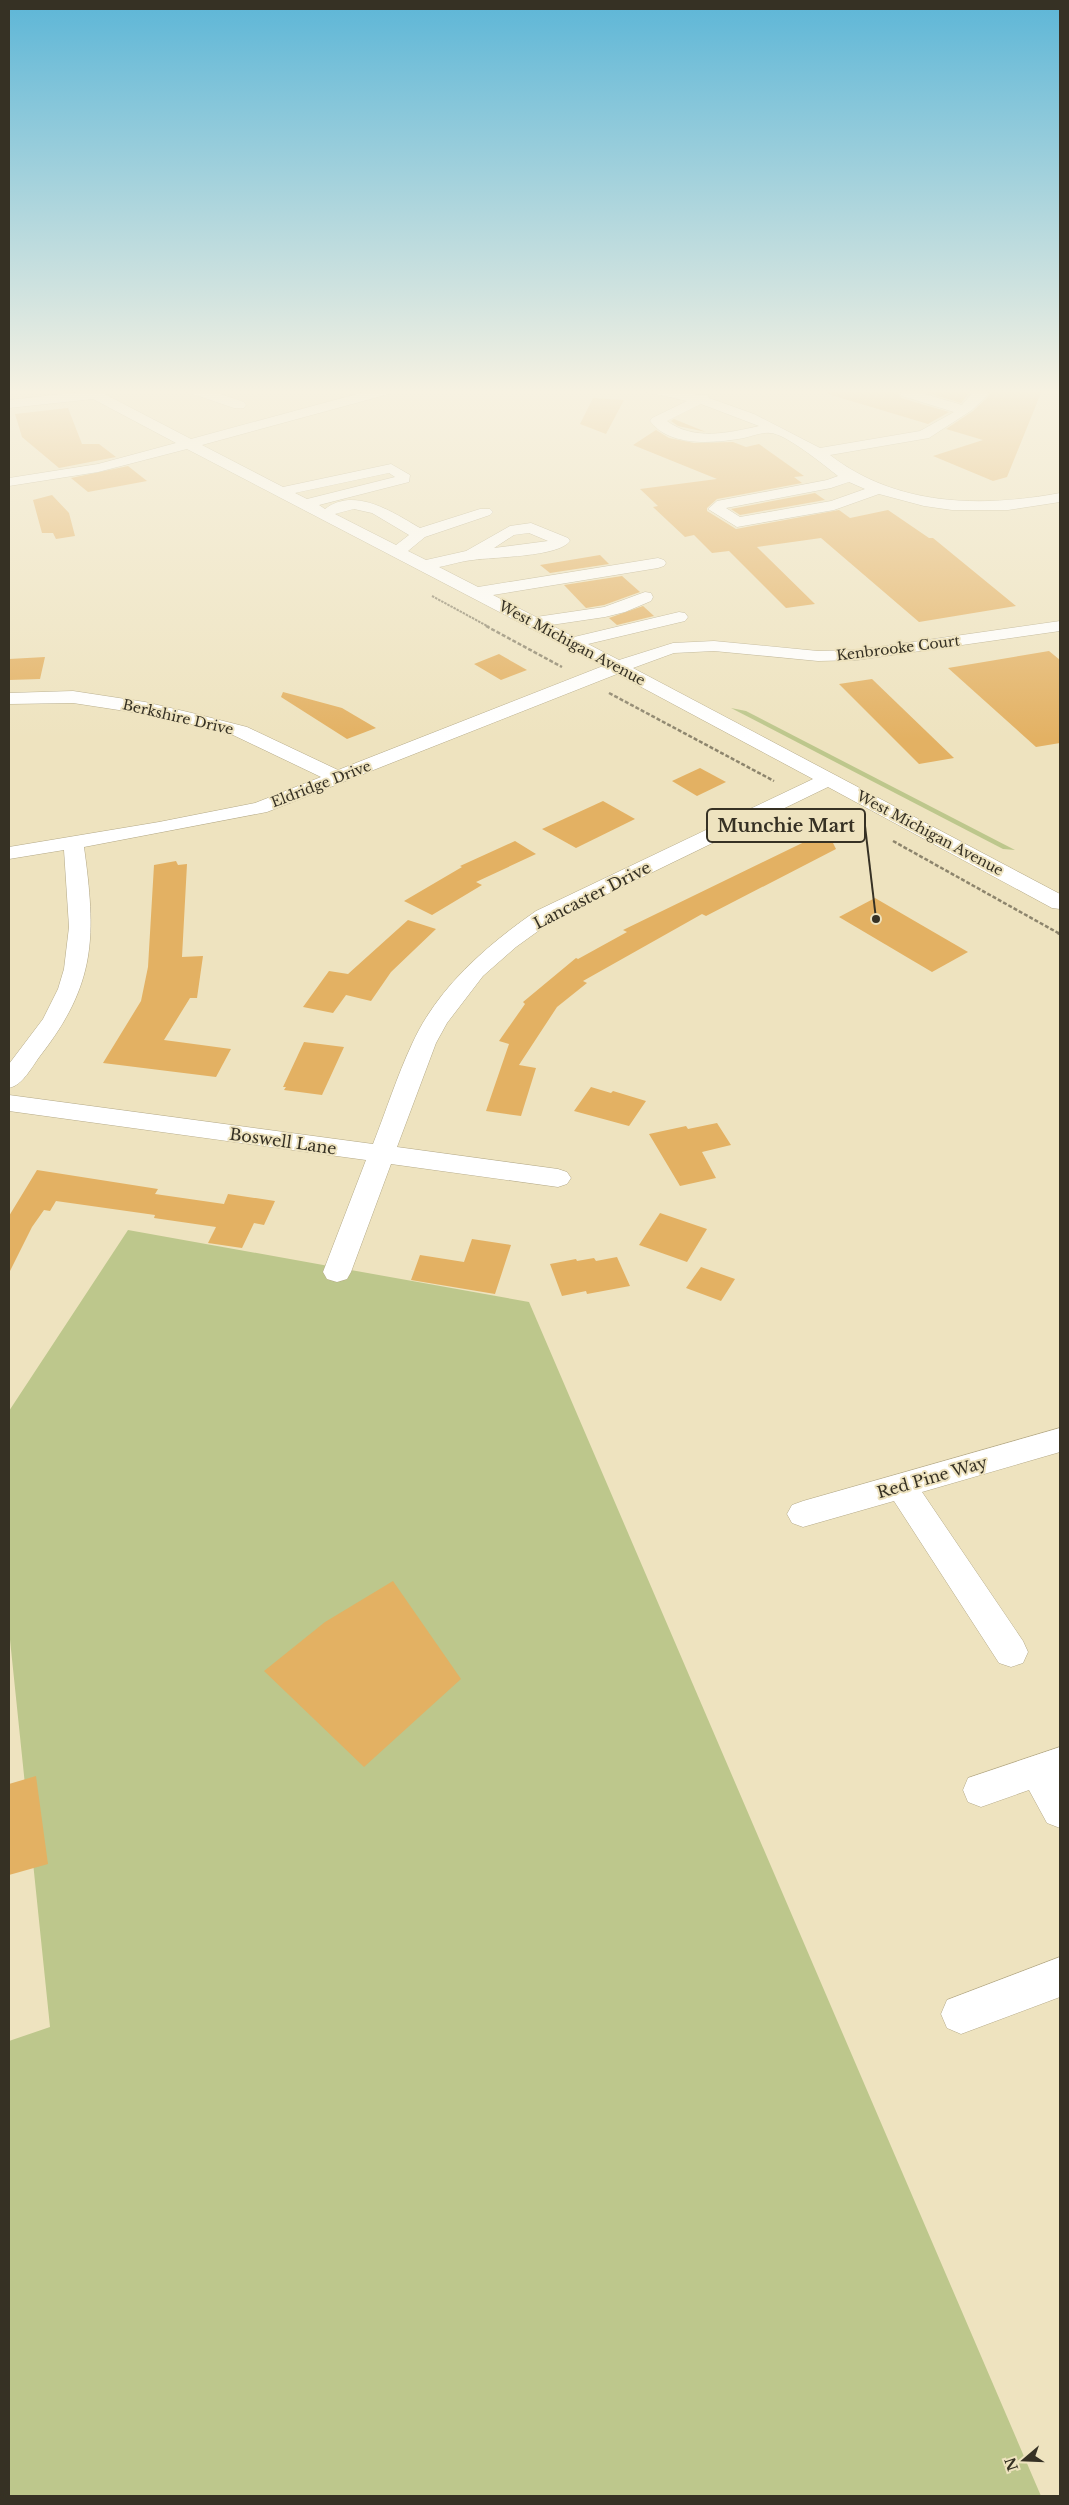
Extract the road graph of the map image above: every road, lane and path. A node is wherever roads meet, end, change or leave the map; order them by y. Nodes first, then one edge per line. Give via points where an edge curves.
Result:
1 (307, 505) edge
2 (351, 505) edge
3 (357, 505) edge
4 (721, 505) edge
5 (829, 505) edge
6 (961, 505) edge
7 (1004, 505) edge
8 (1042, 505) edge
9 (485, 512) dead end
10 (322, 513) junction
11 (1053, 513) dead end
12 (419, 534) junction
13 (398, 552) junction
14 (471, 555) dead end
15 (658, 563) dead end
16 (423, 566) junction
17 (426, 593) dead end
18 (475, 593) junction
19 (645, 597) dead end
20 (679, 617) dead end
21 (534, 623) junction
22 (1060, 626) edge
23 (571, 643) junction
24 (620, 668) junction
25 (586, 681) junction
26 (9, 698) edge
27 (338, 778) junction
28 (829, 779) junction
29 (799, 794) junction
30 (890, 840) dead end
31 (73, 842) junction
32 (9, 853) edge
33 (1060, 903) edge
34 (1060, 934) edge
35 (9, 1080) edge
36 (9, 1104) edge
37 (382, 1155) junction
38 (558, 1178) dead end
39 (336, 1272) dead end
40 (1060, 1441) edge
41 (901, 1486) junction
42 (803, 1514) dead end
43 (1011, 1652) dead end
44 (1048, 1767) edge
45 (981, 1790) dead end
46 (1060, 1812) edge
47 (1060, 1977) edge
48 (961, 2014) dead end

1 - 10 street, West Michigan Avenue
2 - 10 street
3 - 12 street via 377,510
4 - 5 street via 716,509 737,522
6 - 7 street
8 - 11 street
9 - 12 street
10 - 13 street, West Michigan Avenue
12 - 13 street
13 - 16 street, West Michigan Avenue
14 - 16 street
15 - 18 street
16 - 18 street, West Michigan Avenue
17 - 25 path
18 - 21 street, West Michigan Avenue
19 - 21 street via 631,605 602,612
20 - 23 street
21 - 23 street, West Michigan Avenue
22 - 24 street, Kenbrooke Court via 857,655 818,656 733,647 685,647 655,653
23 - 24 street, West Michigan Avenue
24 - 25 street, Eldridge Drive
24 - 28 street, West Michigan Avenue
25 - 27 street, Eldridge Drive
25 - 29 path
26 - 27 street, Berkshire Drive via 73,697 192,719 240,731
27 - 31 street, Eldridge Drive via 260,808
28 - 29 street, Lancaster Drive
28 - 33 street, West Michigan Avenue
29 - 37 street, Lancaster Drive via 544,916 518,933 474,971 438,1016 424,1042
30 - 34 path
31 - 32 street, Eldridge Drive
31 - 35 street via 82,913 81,942 74,977 60,1010
36 - 37 street, Boswell Lane
37 - 38 street, Boswell Lane
37 - 39 street, Lancaster Drive
40 - 41 street, Red Pine Way
41 - 42 street, Red Pine Way
41 - 43 street
44 - 45 street
44 - 46 street
47 - 48 street

